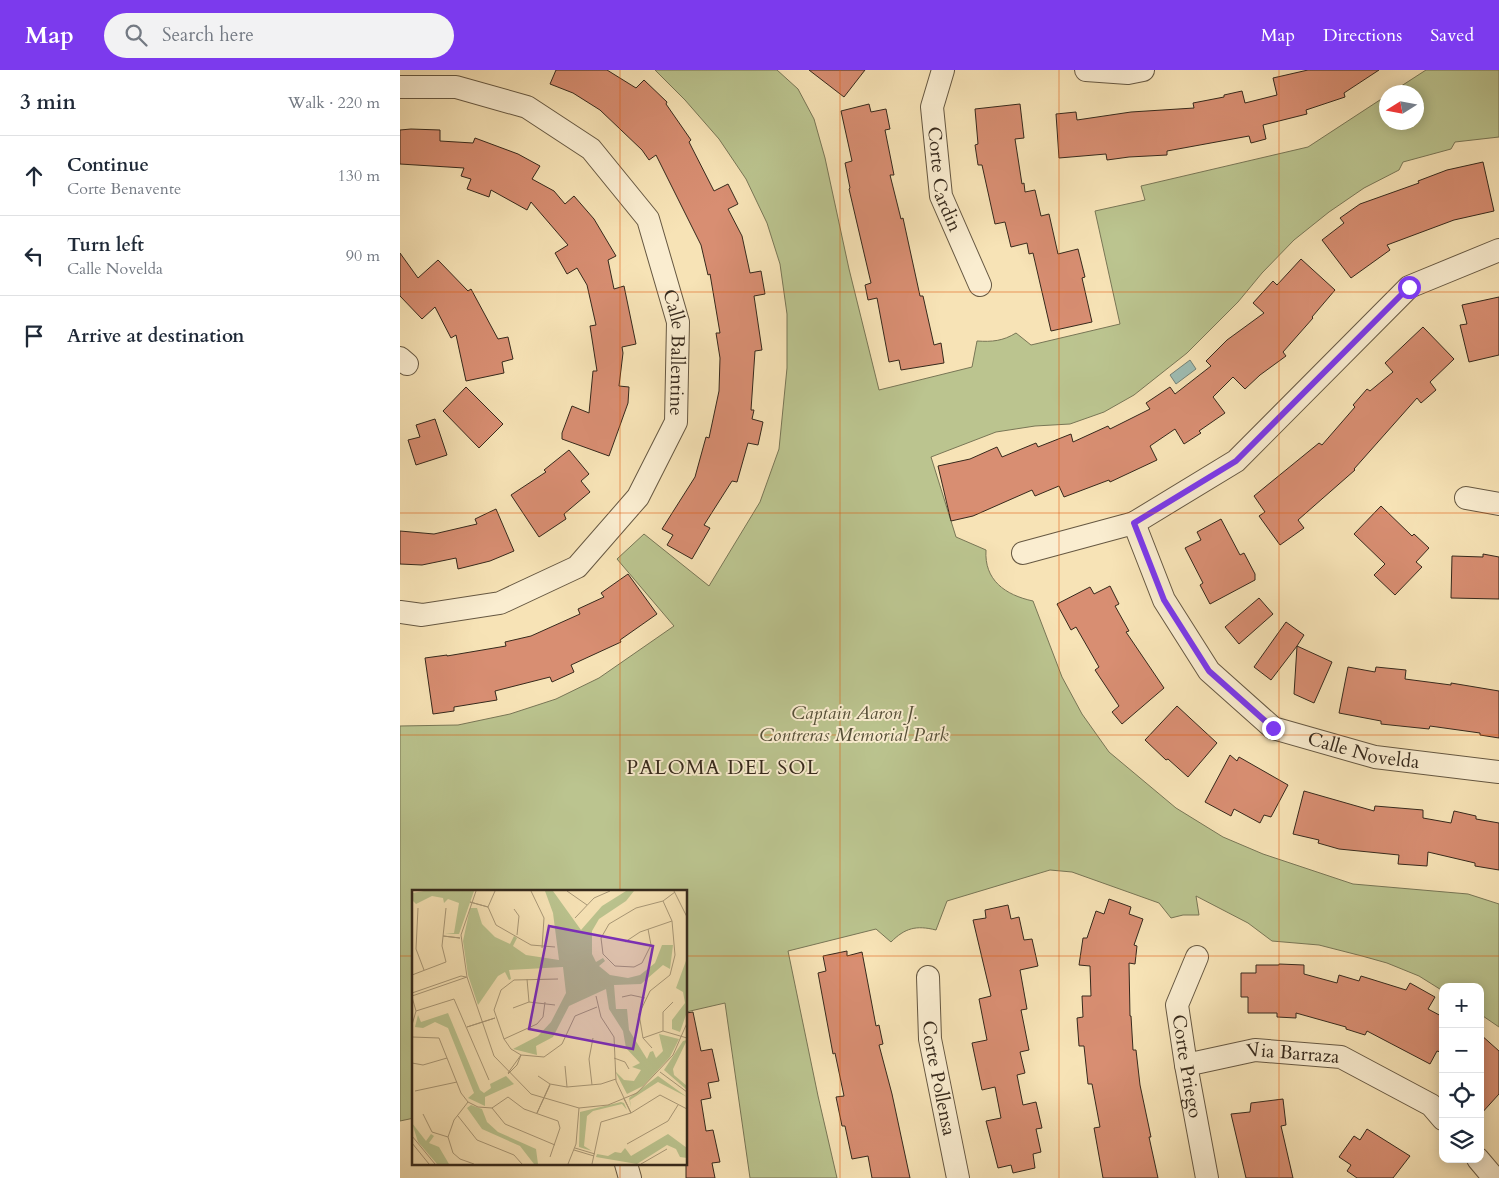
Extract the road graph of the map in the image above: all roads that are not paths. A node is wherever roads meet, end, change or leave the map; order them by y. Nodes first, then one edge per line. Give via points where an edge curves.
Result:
1 (943, 70) edge
2 (1086, 70) edge
3 (1143, 70) edge
4 (400, 87) edge
5 (1499, 250) edge
6 (980, 285) dead end
7 (1466, 498) dead end
8 (1499, 504) edge
9 (1134, 523) junction
10 (1023, 553) dead end
11 (400, 612) edge
12 (1499, 772) edge
13 (1197, 957) dead end
14 (928, 977) dead end
15 (1186, 1065) junction
16 (1442, 1118) edge
17 (1481, 1163) edge
18 (958, 1178) edge
19 (1206, 1178) edge
20 (1494, 1178) edge

1 - 6 street, Corte Cardin via 932,107 941,196
2 - 3 street via 1128,73
4 - 11 street, Calle Ballentine via 456,87 527,107 591,149 648,220 678,322 676,422 638,497 577,567 500,603 422,615
5 - 9 street via 1409,287 1236,461
7 - 8 street
9 - 10 street
9 - 12 street, Calle Novelda via 1164,600 1209,671 1273,728 1375,757
13 - 15 street, Corte Priego via 1177,1005
14 - 18 street, Corte Pollensa via 930,1039
15 - 16 street, Via Barraza via 1255,1050 1341,1057 1431,1105
15 - 19 street, Corte Priego
17 - 20 street

